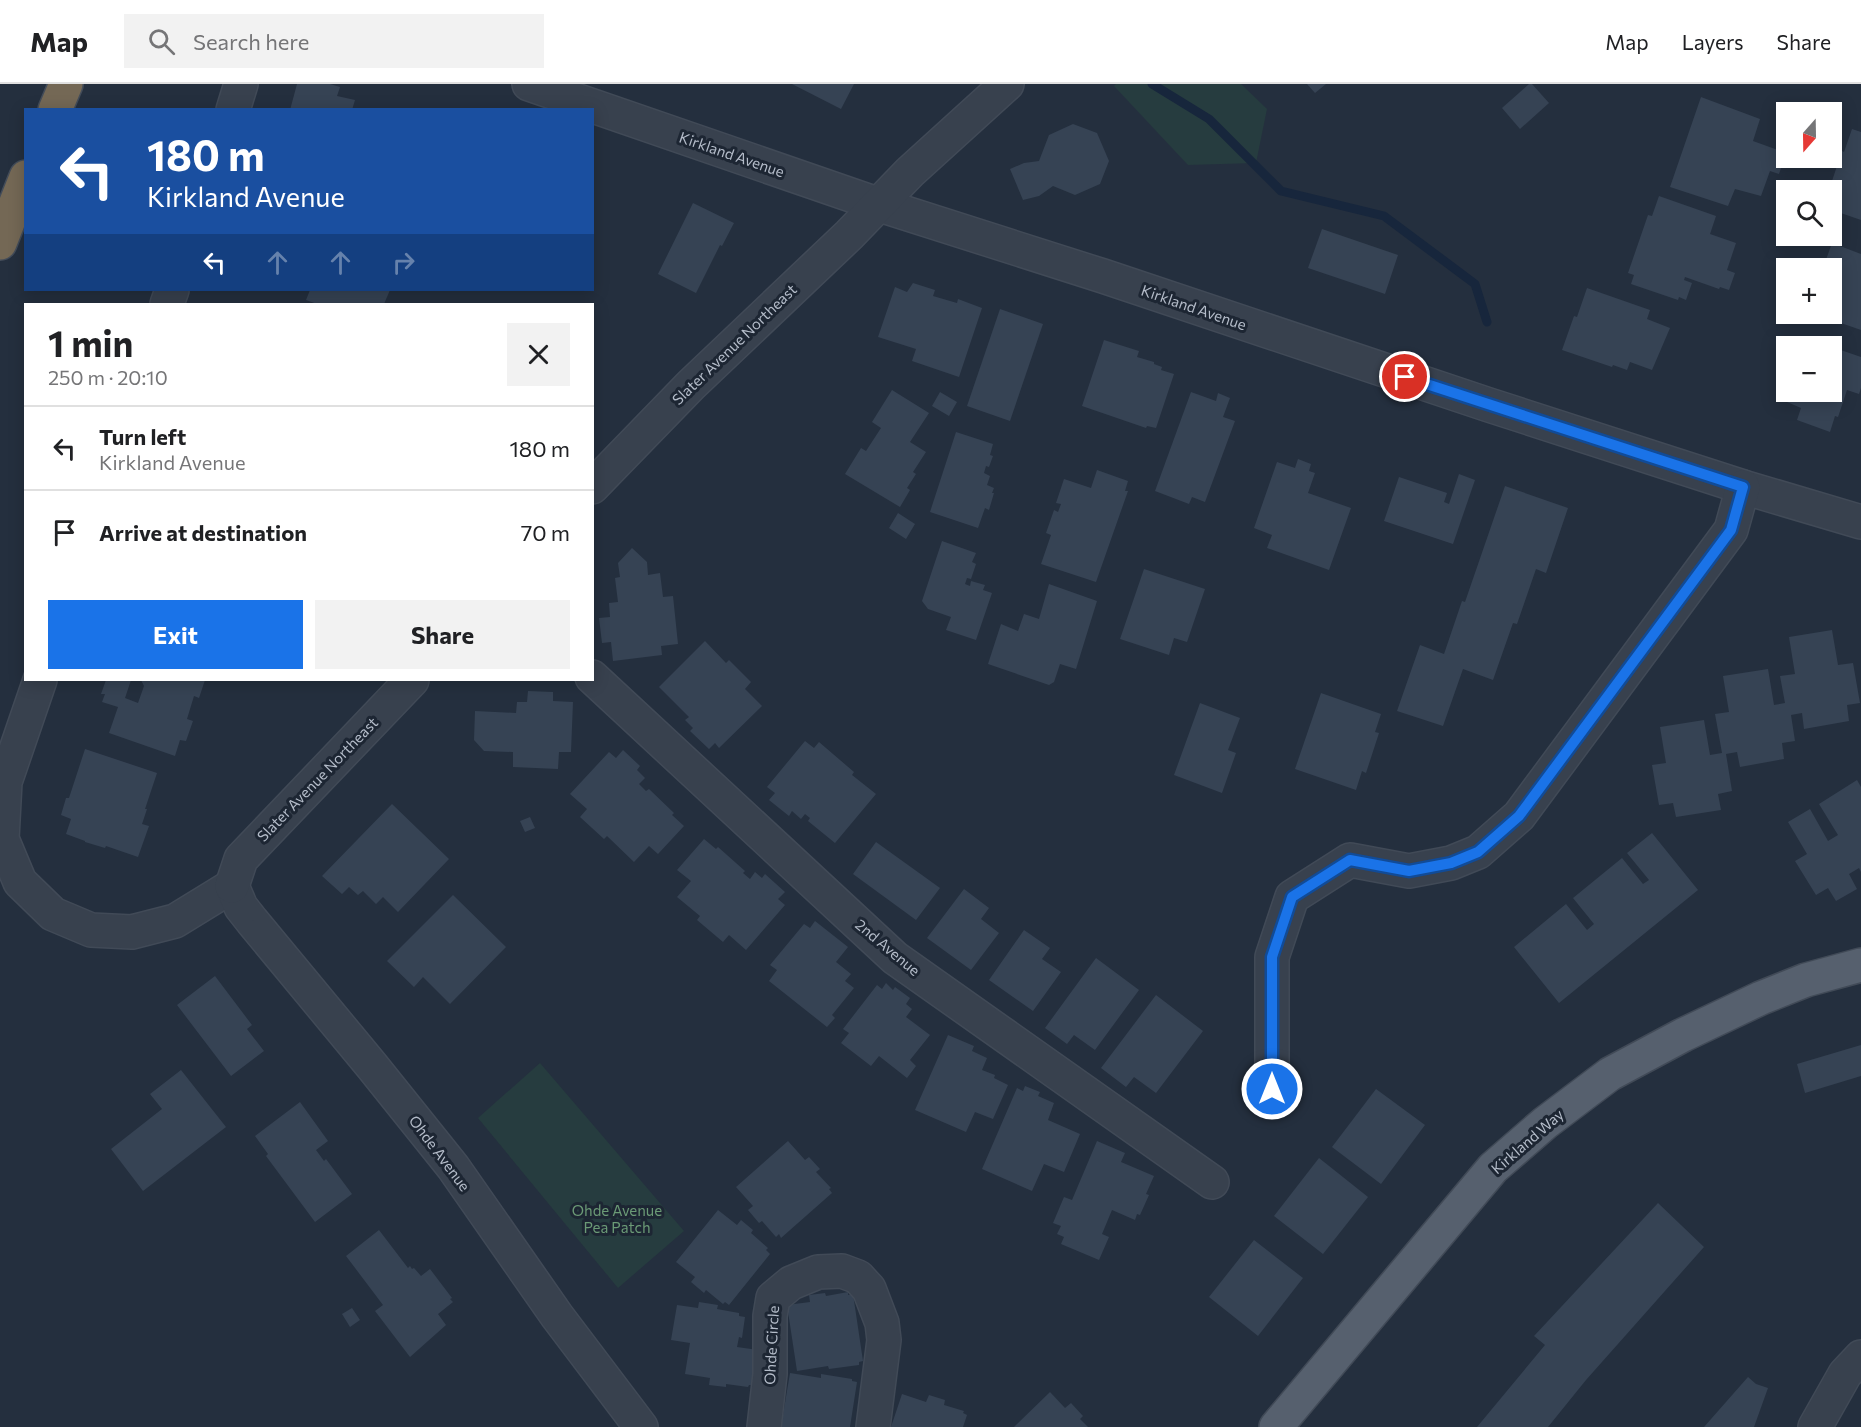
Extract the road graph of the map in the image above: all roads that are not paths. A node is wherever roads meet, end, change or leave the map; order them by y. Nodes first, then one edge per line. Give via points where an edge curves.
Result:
1 (66, 84) edge
2 (242, 84) edge
3 (529, 84) edge
4 (1007, 84) edge
5 (56, 108) edge
6 (234, 108) edge
7 (24, 182) edge
8 (877, 204) junction
9 (0, 243) edge
10 (594, 485) edge
11 (1743, 487) junction
12 (1861, 522) edge
13 (594, 679) edge
14 (40, 681) edge
15 (411, 681) edge
16 (232, 885) junction
17 (1861, 965) edge
18 (1272, 1089) dead end
19 (1212, 1182) dead end
20 (1861, 1357) edge
21 (641, 1427) edge
22 (764, 1427) edge
23 (873, 1427) edge
24 (1276, 1427) edge
25 (1815, 1427) edge

1 - 5 highway
2 - 6 street
3 - 8 street, Kirkland Avenue
4 - 8 street, Slater Avenue Northeast
7 - 9 highway
8 - 10 street, Slater Avenue Northeast via 690,385
8 - 11 street, Kirkland Avenue
11 - 12 street, Kirkland Avenue
11 - 18 street via 1731,530 1519,816 1478,852 1451,863 1409,871 1350,860 1292,897 1272,957
13 - 19 street, 2nd Avenue via 895,958
14 - 16 street via 5,782 2,838 20,882 53,914 91,930 132,932 175,921
15 - 16 street, Slater Avenue Northeast via 241,859
16 - 21 street, Ohde Avenue via 241,907 453,1167 557,1316
17 - 24 main road, Kirkland Way via 1806,980 1683,1035 1610,1074 1545,1123 1493,1168
20 - 25 street via 1845,1374
22 - 23 street, Ohde Circle via 773,1298 791,1283 818,1272 842,1271 858,1277 869,1289 882,1323 884,1340

